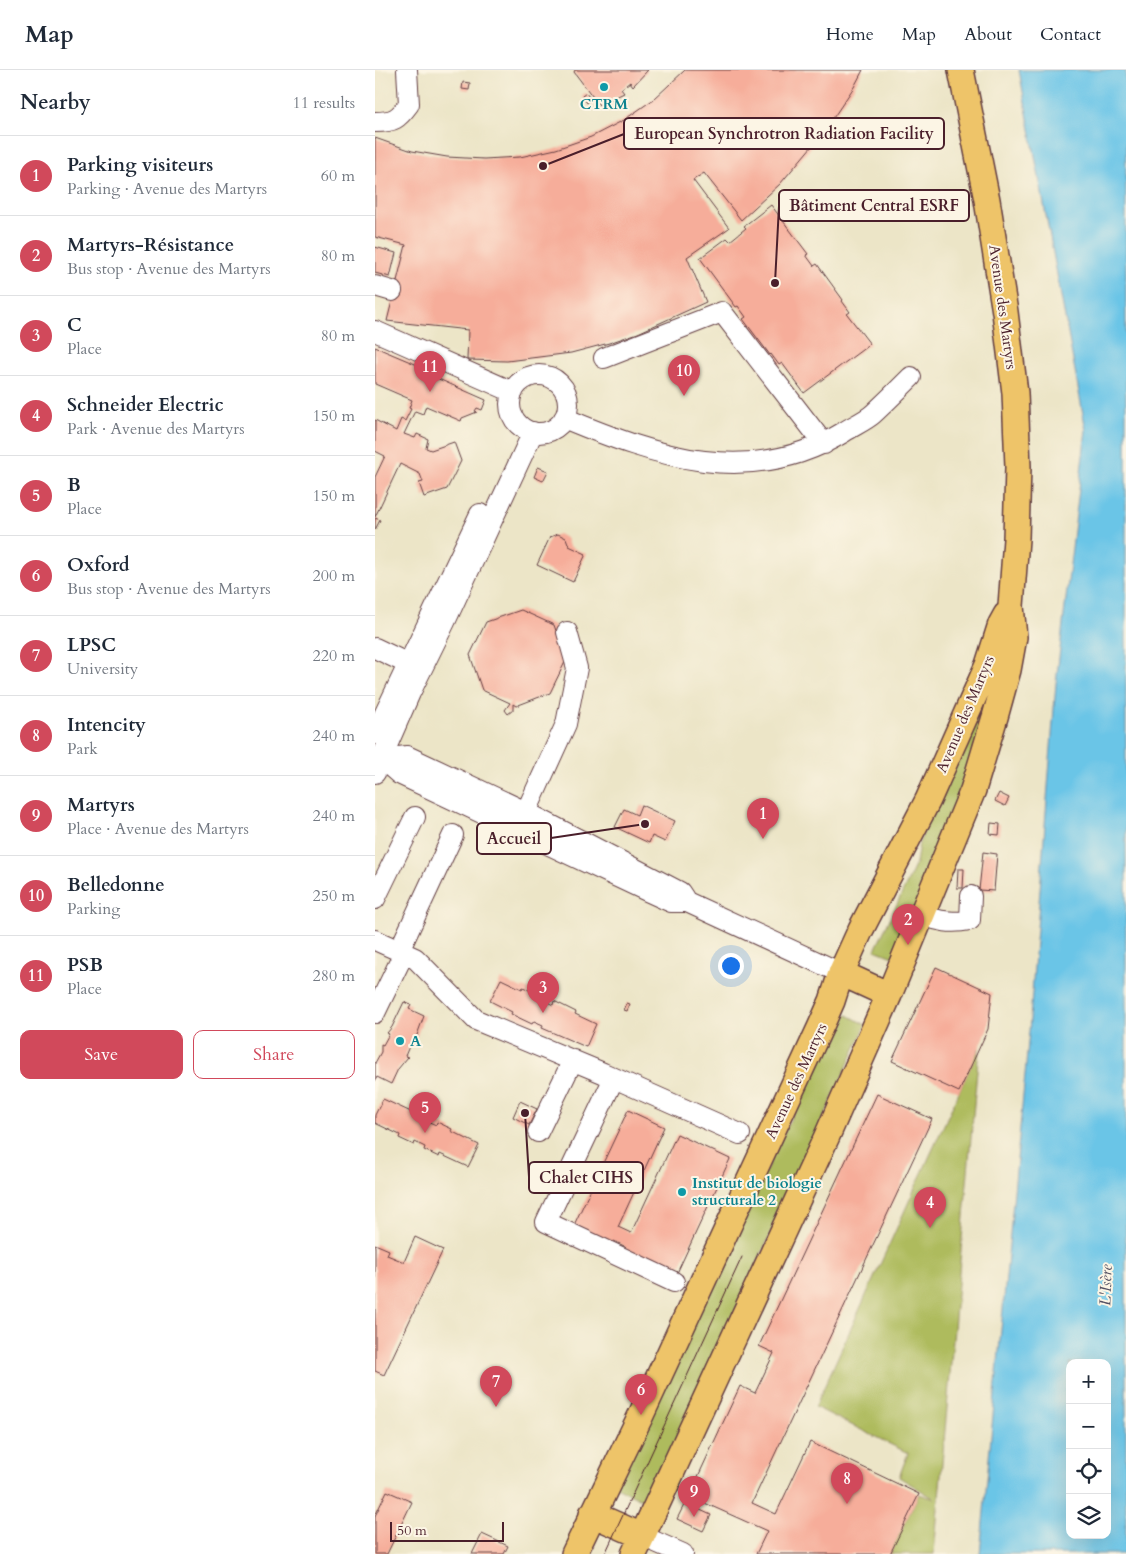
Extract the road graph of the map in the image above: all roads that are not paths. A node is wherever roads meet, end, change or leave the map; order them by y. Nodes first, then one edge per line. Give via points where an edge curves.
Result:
1 (407, 70) edge
2 (961, 70) edge
3 (375, 122) edge
4 (375, 330) edge
5 (604, 358) dead end
6 (911, 377) dead end
7 (513, 392) junction
8 (564, 418) junction
9 (527, 430) junction
10 (823, 444) junction
11 (1011, 606) junction
12 (567, 632) dead end
13 (375, 648) edge
14 (415, 667) junction
15 (375, 734) edge
16 (377, 763) edge
17 (415, 817) dead end
18 (522, 821) junction
19 (453, 835) dead end
20 (971, 896) dead end
21 (375, 899) edge
22 (921, 915) junction
23 (375, 940) edge
24 (401, 952) junction
25 (841, 973) junction
26 (889, 995) junction
27 (375, 1013) edge
28 (573, 1060) junction
29 (614, 1078) junction
30 (538, 1132) dead end
31 (740, 1134) dead end
32 (674, 1282) dead end
33 (592, 1514) junction
34 (638, 1545) edge
35 (574, 1554) edge
36 (683, 1554) edge

1 - 3 lane via 409,104 400,116 390,122
2 - 11 main road, Avenue des Martyrs via 987,200 1015,393 1018,467
4 - 7 lane
5 - 10 lane via 722,312
6 - 10 lane via 872,415
7 - 8 lane via 523,380 532,376 553,378 565,392 568,404
7 - 9 lane via 510,405 513,416
8 - 9 lane via 554,429 544,433
8 - 10 lane via 658,453 713,462 746,463 786,456
9 - 14 lane via 445,622
11 - 22 main road, Avenue des Martyrs via 1013,637 995,718 973,790
11 - 25 main road, Avenue des Martyrs via 928,800
12 - 18 lane via 577,668 566,724
13 - 14 lane
14 - 15 lane
14 - 16 lane
16 - 18 lane via 407,756
17 - 21 lane
18 - 25 lane via 680,892 687,902
19 - 24 lane
20 - 22 lane via 969,920 955,923
22 - 26 main road, Avenue des Martyrs
23 - 24 lane
24 - 27 lane
24 - 28 lane via 415,958 476,1020
25 - 26 main road
25 - 33 main road, Avenue des Martyrs via 816,1037
26 - 34 main road, Avenue des Martyrs
28 - 29 lane
28 - 30 lane
29 - 31 lane
29 - 32 lane via 547,1222
33 - 34 main road
33 - 35 main road, Avenue des Martyrs
34 - 36 lane

